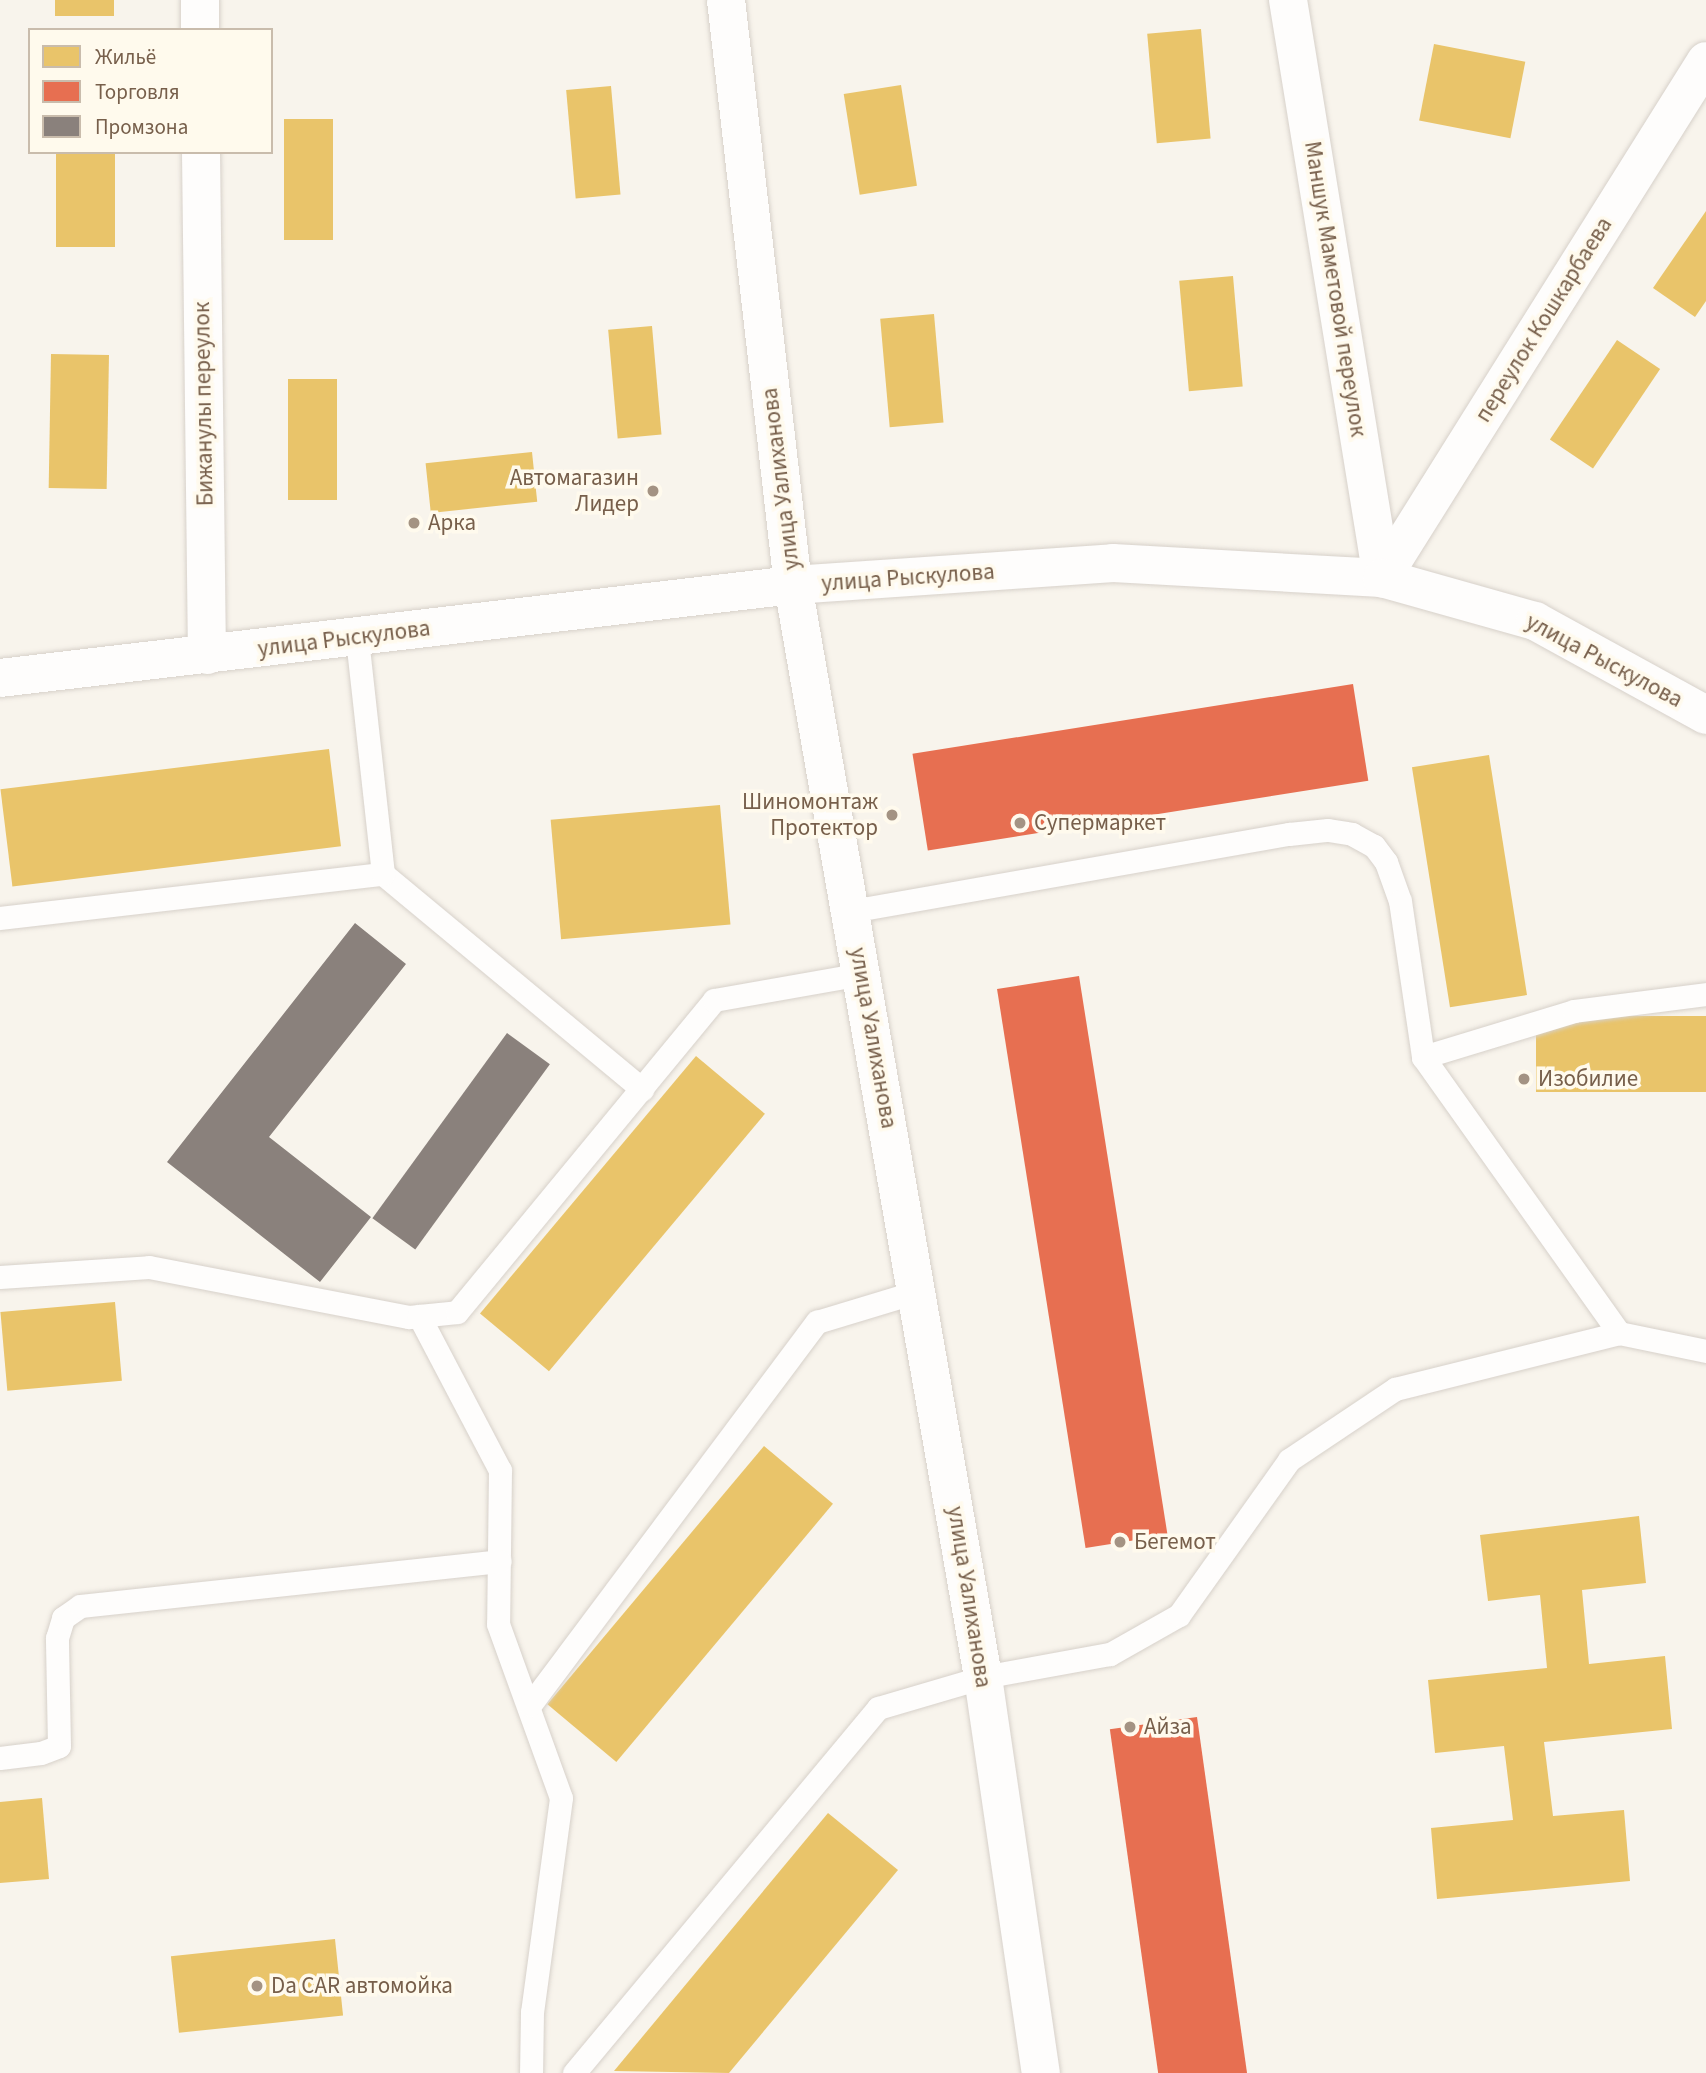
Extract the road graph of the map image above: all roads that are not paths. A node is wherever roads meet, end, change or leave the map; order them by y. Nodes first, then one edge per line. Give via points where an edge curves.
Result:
1 (200, 0) edge
2 (726, 0) edge
3 (1288, 0) edge
4 (200, 28) edge
5 (1706, 61) edge
6 (201, 154) edge
7 (1382, 578) junction
8 (793, 585) junction
9 (357, 637) junction
10 (207, 655) junction
11 (0, 678) edge
12 (1706, 715) edge
13 (383, 874) junction
14 (851, 911) junction
15 (0, 918) edge
16 (862, 974) junction
17 (1706, 994) edge
18 (1423, 1057) junction
19 (642, 1089) junction
20 (0, 1277) edge
21 (916, 1292) junction
22 (419, 1316) junction
23 (1619, 1333) junction
24 (1706, 1351) edge
25 (500, 1561) junction
26 (983, 1677) junction
27 (530, 1704) junction
28 (0, 1758) edge
29 (531, 2073) edge
30 (574, 2073) edge
31 (1041, 2073) edge

1 - 4 street
2 - 8 street, улица Уалиханова
3 - 7 street, Маншук Маметовой переулок
5 - 7 street, переулок Кошкарбаева
6 - 10 street, Бижанулы переулок
7 - 8 street, улица Рыскулова via 1113,563
7 - 12 street, улица Рыскулова via 1535,621
8 - 9 street, улица Рыскулова
8 - 14 street, улица Уалиханова
9 - 10 street, улица Рыскулова
9 - 13 lane
10 - 11 street, улица Рыскулова
13 - 15 lane
13 - 19 lane
14 - 16 street, улица Уалиханова
14 - 18 lane via 1289,834 1328,830 1352,834 1374,846 1386,862 1400,901
16 - 19 lane via 714,1000
16 - 21 street, улица Уалиханова
17 - 18 lane via 1574,1011
18 - 23 lane
19 - 22 lane via 457,1312
20 - 22 lane via 149,1267
21 - 26 street, улица Уалиханова
21 - 27 lane via 817,1322
22 - 25 lane via 500,1470
23 - 24 lane
23 - 26 lane via 1395,1389 1289,1460 1179,1615 1110,1654
25 - 27 lane via 498,1623
25 - 28 lane via 79,1606 62,1618 58,1638 59,1746
26 - 30 lane via 878,1708
26 - 31 street, улица Уалиханова
27 - 29 lane via 561,1798 532,2012

